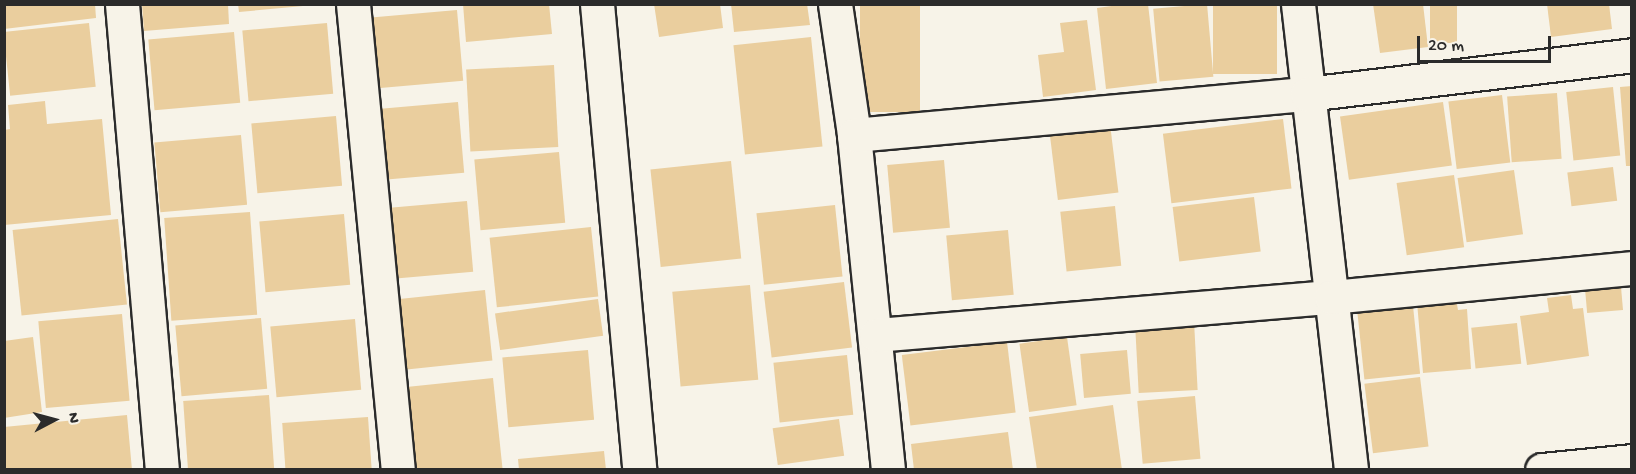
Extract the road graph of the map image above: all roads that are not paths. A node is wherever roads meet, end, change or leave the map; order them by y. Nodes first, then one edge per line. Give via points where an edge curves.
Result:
1 (122, 4) edge
2 (353, 4) edge
3 (597, 4) edge
4 (835, 4) edge
5 (1298, 4) edge
6 (1632, 55) edge
7 (1307, 94) junction
8 (854, 135) junction
9 (1632, 268) edge
10 (1331, 297) junction
11 (876, 335) junction
12 (1632, 461) edge
13 (162, 470) edge
14 (398, 470) edge
15 (639, 470) edge
16 (888, 470) edge
17 (1351, 470) edge
18 (1542, 470) edge

1 - 13 street
2 - 14 street
3 - 15 street
4 - 8 street
5 - 7 street
6 - 7 street
7 - 8 street
7 - 10 street
8 - 11 street
9 - 10 street
10 - 11 street
10 - 17 street
11 - 16 street
12 - 18 street

